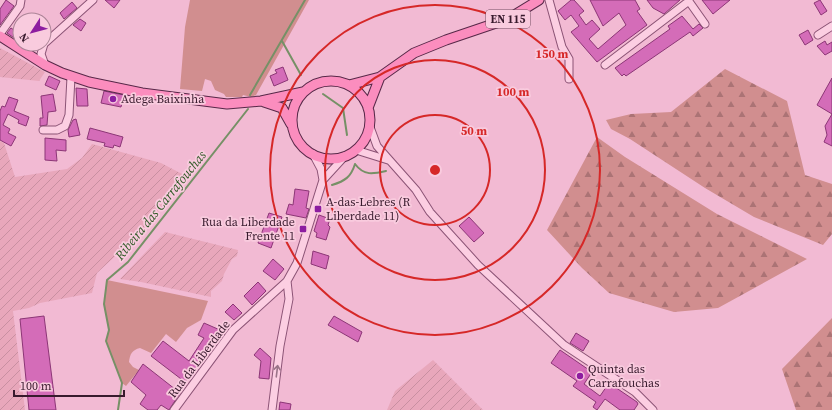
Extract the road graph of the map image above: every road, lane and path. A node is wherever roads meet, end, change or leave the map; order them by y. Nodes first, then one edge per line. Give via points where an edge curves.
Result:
1 (21, 0) edge
2 (93, 0) edge
3 (539, 0) edge
4 (549, 0) edge
5 (688, 1) edge
6 (705, 24) dead end
7 (832, 26) edge
8 (0, 35) edge
9 (818, 36) dead end
10 (52, 37) edge
11 (41, 52) edge
12 (45, 65) junction
13 (605, 65) dead end
14 (71, 77) junction
15 (380, 77) junction
16 (568, 79) dead end
17 (349, 85) junction
18 (303, 92) junction
19 (261, 101) junction
20 (368, 108) junction
21 (370, 127) junction
22 (293, 128) junction
23 (43, 130) dead end
24 (356, 150) junction
25 (312, 154) junction
26 (345, 156) junction
27 (390, 160) junction
28 (323, 180) junction
29 (287, 282) junction
30 (174, 410) edge
31 (272, 410) edge
32 (653, 410) edge

1 - 8 street via 20,6
2 - 10 street
3 - 15 main road, EN 115 via 508,19 414,53
4 - 16 street via 562,47 569,59
5 - 6 street
5 - 13 street
7 - 9 street
8 - 12 main road, EN 115
11 - 12 street
12 - 14 main road, EN 115
14 - 19 main road, EN 115 via 142,93 186,99 226,104
14 - 23 street via 69,115 65,126 57,130
15 - 17 main road, EN 115
15 - 20 main road
17 - 18 main road, EN 115 via 325,81
17 - 20 main road via 359,92
18 - 19 main road, EN 115
18 - 22 main road via 292,114
19 - 22 main road, EN 115 via 282,108
20 - 21 main road
21 - 24 main road
21 - 27 street via 378,146
22 - 25 main road, EN 115 via 298,140
24 - 26 main road
24 - 27 street
25 - 26 main road via 332,159
25 - 28 street via 321,170
26 - 28 street, Rua da Liberdade
27 - 32 street via 416,190 430,212 478,265 564,345 635,392
28 - 29 street, Rua da Liberdade via 297,263
29 - 30 street, Rua da Liberdade via 233,330
31 -> 29 street via 289,300

